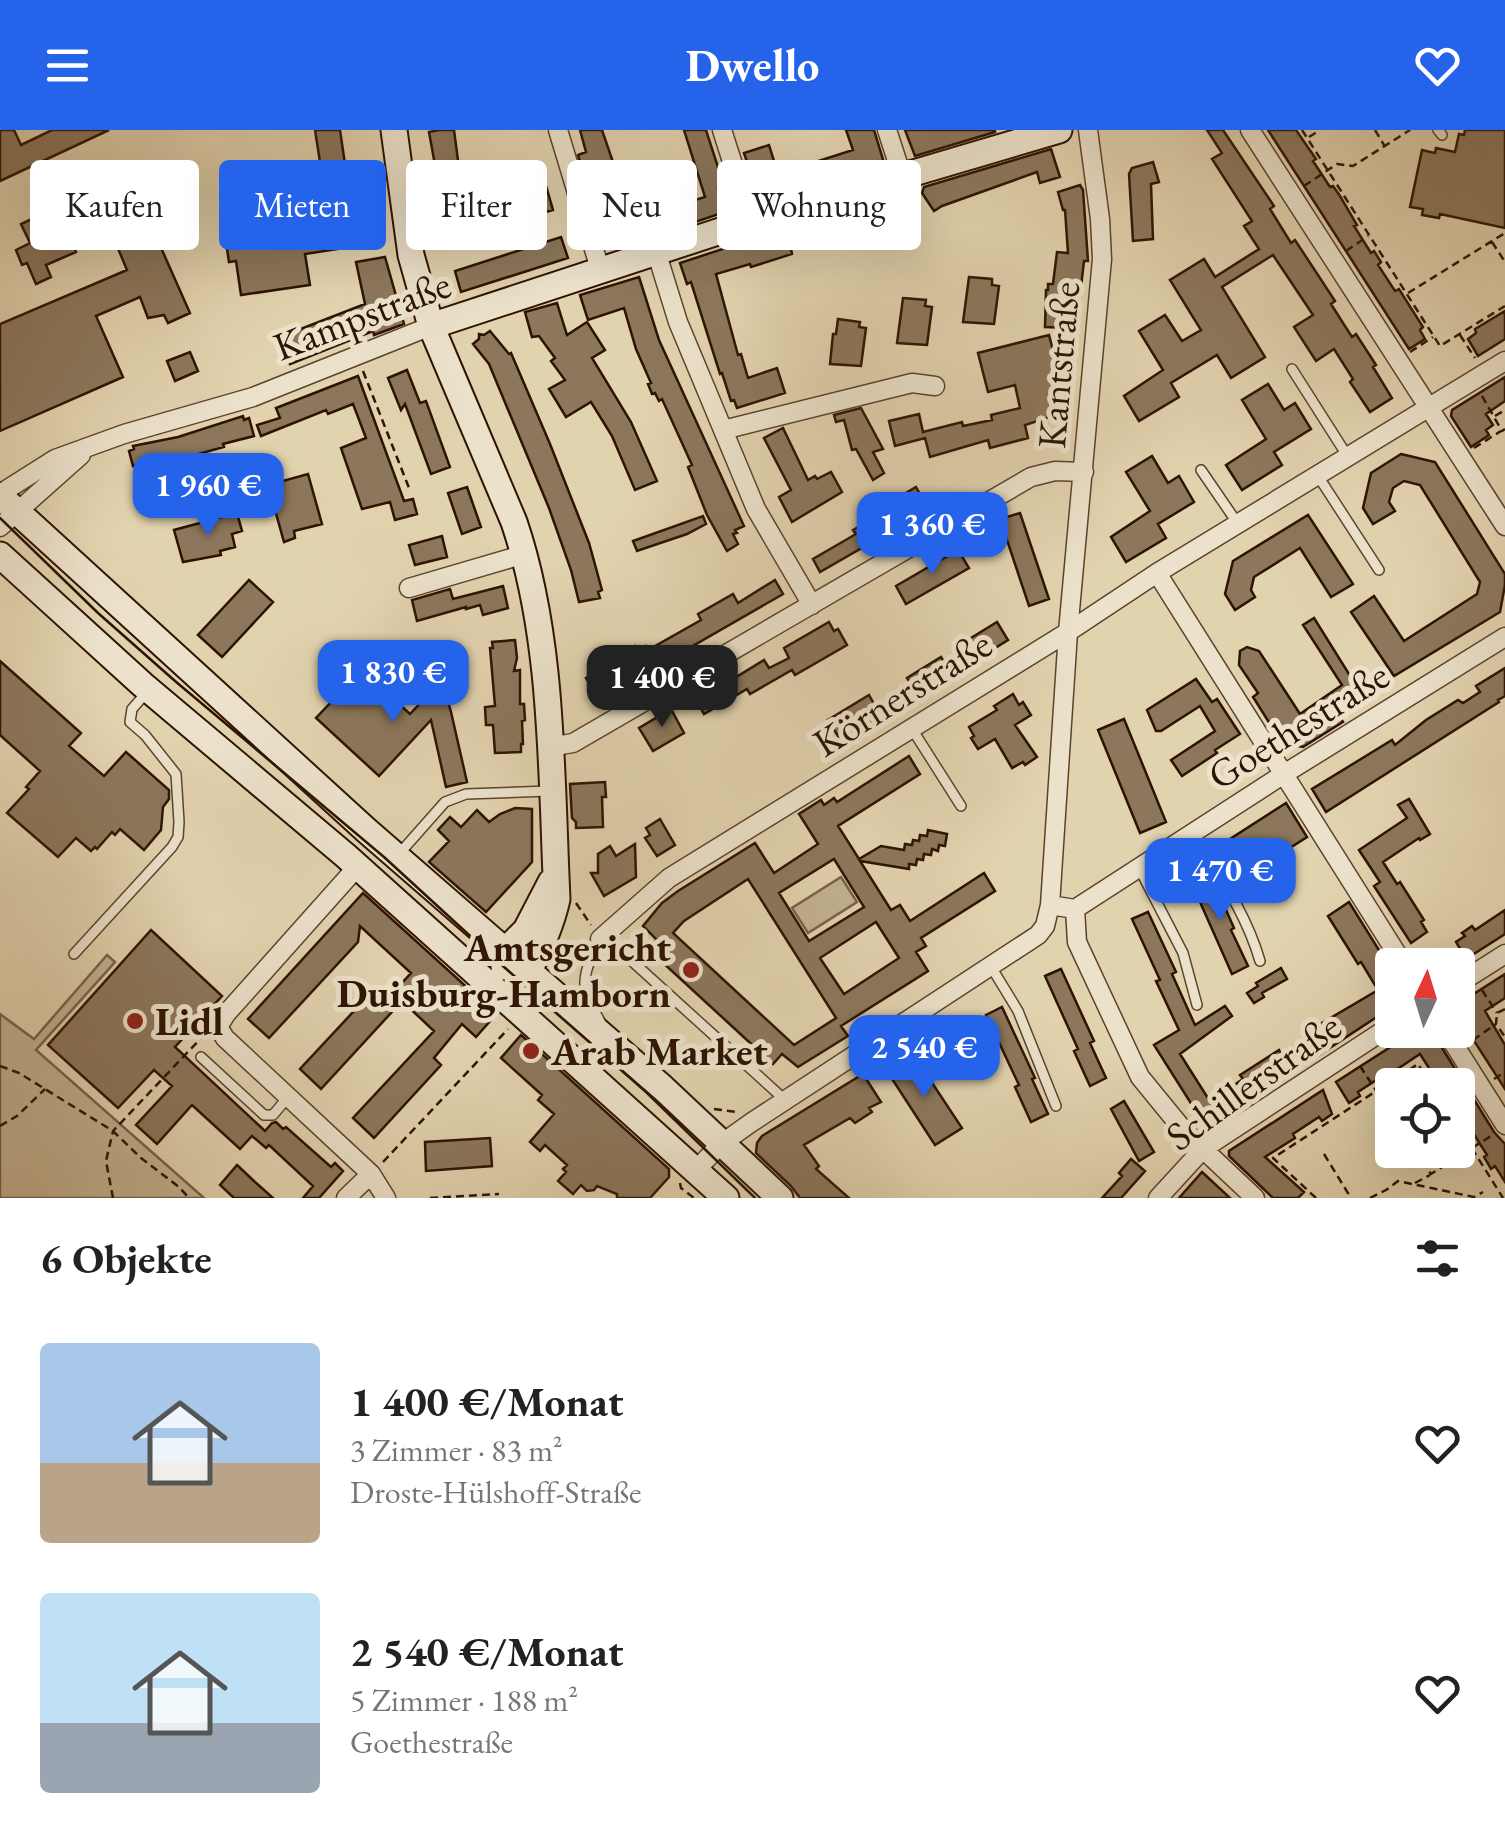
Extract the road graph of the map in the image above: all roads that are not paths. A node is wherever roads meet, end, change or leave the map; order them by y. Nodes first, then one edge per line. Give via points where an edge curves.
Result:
1 (394, 130) edge
2 (558, 130) edge
3 (722, 130) edge
4 (887, 130) edge
5 (1059, 130) edge
6 (1088, 130) edge
7 (1250, 130) edge
8 (732, 160) edge
9 (897, 160) edge
10 (921, 170) edge
11 (717, 232) edge
12 (656, 251) junction
13 (600, 269) junction
14 (432, 326) junction
15 (1505, 361) edge
16 (1292, 368) dead end
17 (935, 386) dead end
18 (1429, 408) junction
19 (723, 430) junction
20 (1348, 457) junction
21 (1201, 470) dead end
22 (1084, 472) junction
23 (1318, 476) junction
24 (4, 507) edge
25 (1238, 524) junction
26 (1505, 526) edge
27 (525, 554) junction
28 (0, 555) edge
29 (1379, 570) dead end
30 (1157, 574) junction
31 (409, 588) dead end
32 (812, 605) junction
33 (1068, 632) junction
34 (1505, 637) edge
35 (149, 690) junction
36 (912, 728) junction
37 (550, 747) junction
38 (1284, 774) junction
39 (552, 791) junction
40 (962, 806) dead end
41 (1193, 833) junction
42 (396, 857) junction
43 (358, 866) junction
44 (1139, 868) junction
45 (556, 872) junction
46 (1050, 905) junction
47 (1075, 910) junction
48 (600, 939) junction
49 (1393, 948) edge
50 (504, 952) junction
51 (74, 954) dead end
52 (1505, 954) edge
53 (1260, 961) dead end
54 (990, 965) junction
55 (528, 972) junction
56 (1475, 972) edge
57 (501, 994) junction
58 (1197, 1005) dead end
59 (1375, 1036) edge
60 (606, 1038) junction
61 (1456, 1048) edge
62 (201, 1057) dead end
63 (288, 1097) junction
64 (785, 1100) junction
65 (1056, 1106) dead end
66 (1505, 1126) edge
67 (721, 1144) junction
68 (1203, 1149) junction
69 (371, 1174) junction
70 (694, 1178) junction
71 (346, 1198) edge
72 (386, 1198) edge
73 (726, 1198) edge
74 (780, 1198) edge
75 (1158, 1198) edge
76 (1255, 1198) edge

1 - 14 main road via 410,254
2 - 13 street
3 - 8 street
4 - 9 street
5 - 10 main road, Kampstraße
6 - 22 street, Kantstraße via 1102,259
7 - 18 street
11 - 12 main road, Kampstraße
12 - 13 main road, Kampstraße
12 - 19 street
13 - 14 main road, Kampstraße
14 - 24 street, Kampstraße via 253,396 93,445
14 - 27 main road
15 - 18 street, Körnerstraße
16 - 20 lane
17 - 19 street via 912,383
18 - 20 street, Körnerstraße
18 - 26 street
19 - 32 street via 756,508
20 - 23 street, Körnerstraße
21 - 25 lane
22 - 32 street via 1031,477
22 - 33 street, Kantstraße
23 - 25 street, Körnerstraße
23 - 29 lane
24 - 42 main road
25 - 30 street, Körnerstraße
27 - 31 street
27 - 37 main road via 541,635
28 - 35 main road
30 - 33 street, Körnerstraße
30 - 38 street
32 - 37 street via 573,743
33 - 36 street, Körnerstraße
33 - 46 street, Kantstraße
34 - 38 street, Goethestraße
35 - 43 main road
35 - 51 lane via 130,722 176,774 178,837
36 - 40 lane
36 - 48 street, Körnerstraße via 669,878
37 - 39 main road
38 - 41 street, Goethestraße
38 - 49 street
39 - 42 lane via 466,794 445,802
39 - 45 main road
41 - 44 street, Goethestraße
41 - 53 lane via 1238,905
42 - 50 main road
43 - 57 main road
43 - 63 street via 218,1027
44 - 47 street, Goethestraße
44 - 58 lane via 1183,953
45 - 50 main road via 526,930
45 - 55 main road via 552,922
46 - 47 street
46 - 54 street via 1038,936
47 - 68 street via 1077,942 1140,1077
48 - 60 lane via 584,980
48 - 64 lane
50 - 55 main road
50 - 57 main road
52 - 56 street
54 - 64 street
54 - 65 lane via 1018,1011
55 - 60 main road
57 - 70 main road
59 - 68 street, Schillerstraße
60 - 67 main road
61 - 66 street
62 - 63 lane via 266,1116
63 - 69 street
64 - 67 street
67 - 70 street
67 - 74 main road
68 - 75 street, Schillerstraße
68 - 76 street
69 - 71 street
69 - 72 street
70 - 73 main road

